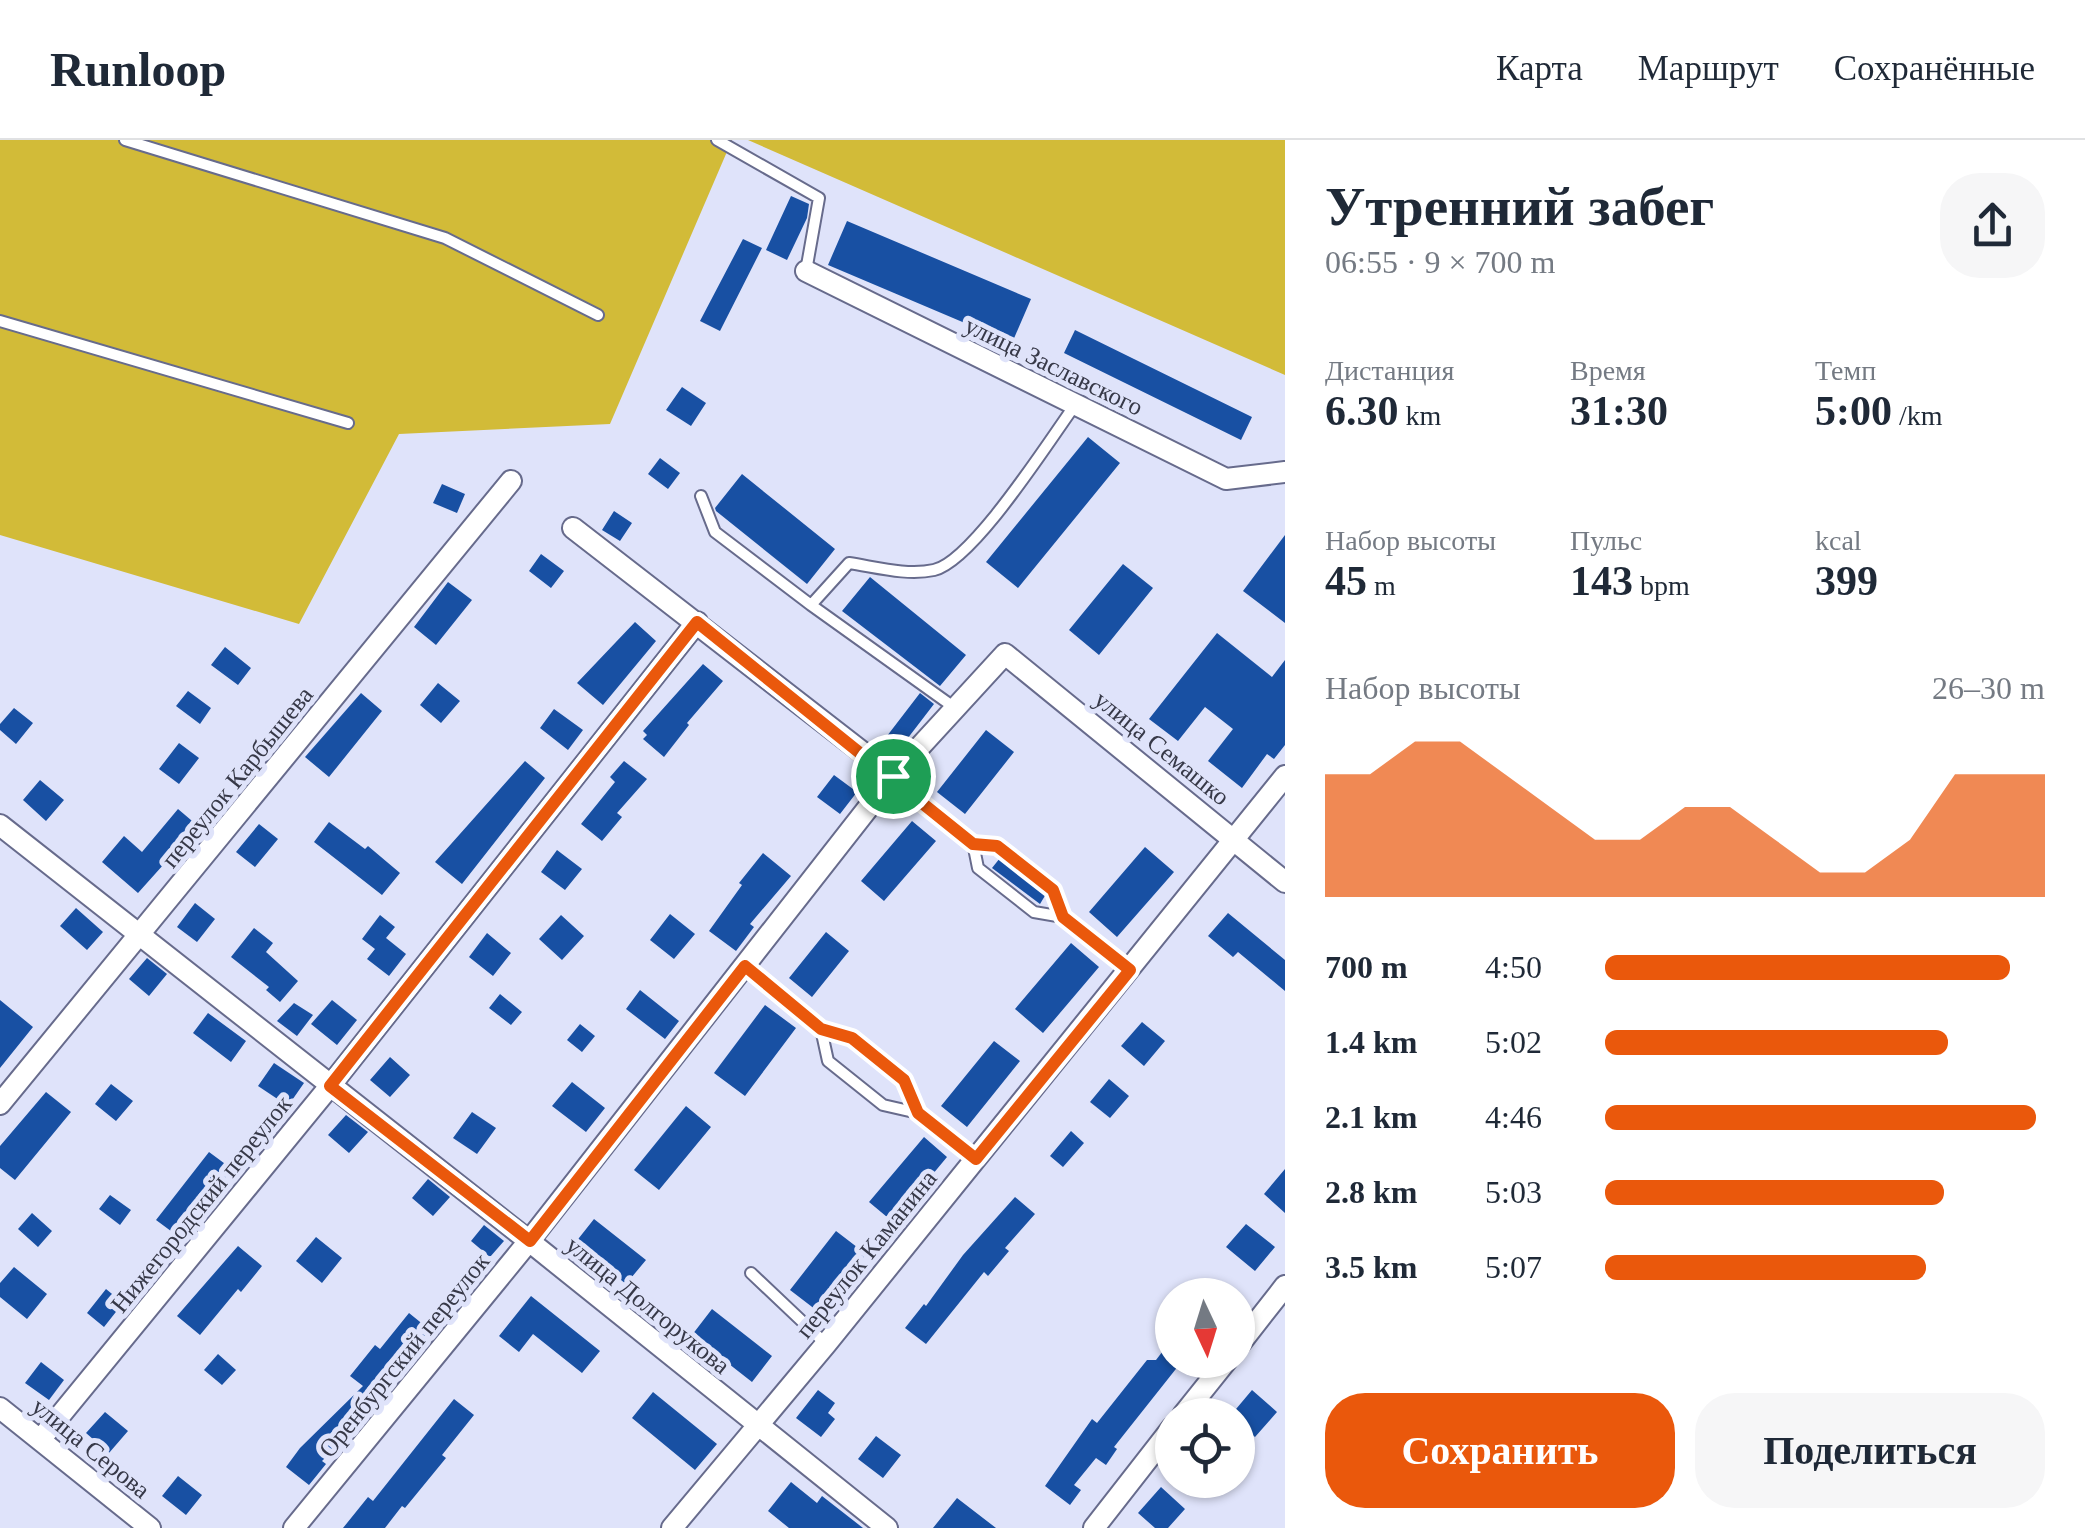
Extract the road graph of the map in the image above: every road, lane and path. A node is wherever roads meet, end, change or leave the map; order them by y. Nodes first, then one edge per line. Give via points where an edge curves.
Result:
1 (125, 140) edge
2 (716, 140) edge
3 (806, 271) joint
4 (598, 315) dead end
5 (0, 321) edge
6 (1076, 405) junction
7 (348, 423) dead end
8 (1285, 472) edge
9 (511, 482) dead end
10 (701, 496) dead end
11 (574, 528) dead end
12 (811, 605) junction
13 (697, 622) junction
14 (1006, 654) joint
15 (955, 708) junction
16 (893, 776) junction
17 (1285, 776) edge
18 (0, 824) edge
19 (1234, 838) junction
20 (973, 844) junction
21 (1285, 882) edge
22 (1063, 917) junction
23 (140, 936) junction
24 (745, 966) junction
25 (1130, 970) junction
26 (821, 1029) junction
27 (330, 1086) junction
28 (0, 1104) edge
29 (918, 1113) junction
30 (976, 1159) junction
31 (530, 1241) junction
32 (751, 1273) dead end
33 (1285, 1286) edge
34 (1255, 1324) edge
35 (826, 1344) junction
36 (1212, 1378) edge
37 (1196, 1398) edge
38 (0, 1408) edge
39 (756, 1425) junction
40 (40, 1440) junction
41 (1155, 1450) edge
42 (150, 1528) edge
43 (294, 1528) edge
44 (672, 1528) edge
45 (887, 1528) edge
46 (1094, 1528) edge

1 - 4 lane via 444,238
2 - 3 lane via 820,198
3 - 6 street, улица Заславского
5 - 7 lane
6 - 8 street, улица Заславского via 1226,479
6 - 12 lane via 976,540 938,570 849,563
9 - 23 street, переулок Карбышева
10 - 12 lane via 715,532
11 - 13 street
12 - 15 lane
13 - 16 street
13 - 27 street, Нижегородский переулок
14 - 15 street, Оренбургский переулок
14 - 19 street, улица Семашко
15 - 16 street, Оренбургский переулок
16 - 20 lane
16 - 24 street, Оренбургский переулок
17 - 19 street, переулок Каманина
18 - 23 street, улица Долгорукова
19 - 21 street, улица Семашко
19 - 25 street, переулок Каманина
20 - 22 lane via 997,846 1053,890
20 - 22 lane via 978,868 1034,912
22 - 25 lane
23 - 27 street, улица Долгорукова
23 - 28 street, переулок Карбышева
24 - 26 lane
24 - 31 street, Оренбургский переулок
25 - 30 street, переулок Каманина
26 - 29 lane via 852,1038 904,1080
26 - 29 lane via 828,1061 883,1105
27 - 31 street, улица Долгорукова
27 - 40 street, Нижегородский переулок
29 - 30 lane
30 - 35 street, переулок Каманина
31 - 39 street, улица Долгорукова
31 - 43 street, Оренбургский переулок
32 - 35 lane
33 - 34 street
35 - 39 street, переулок Каманина
36 - 37 street
38 - 40 street, улица Серова
39 - 44 street, переулок Каманина
39 - 45 street, улица Долгорукова
40 - 42 street, улица Серова
41 - 46 street

